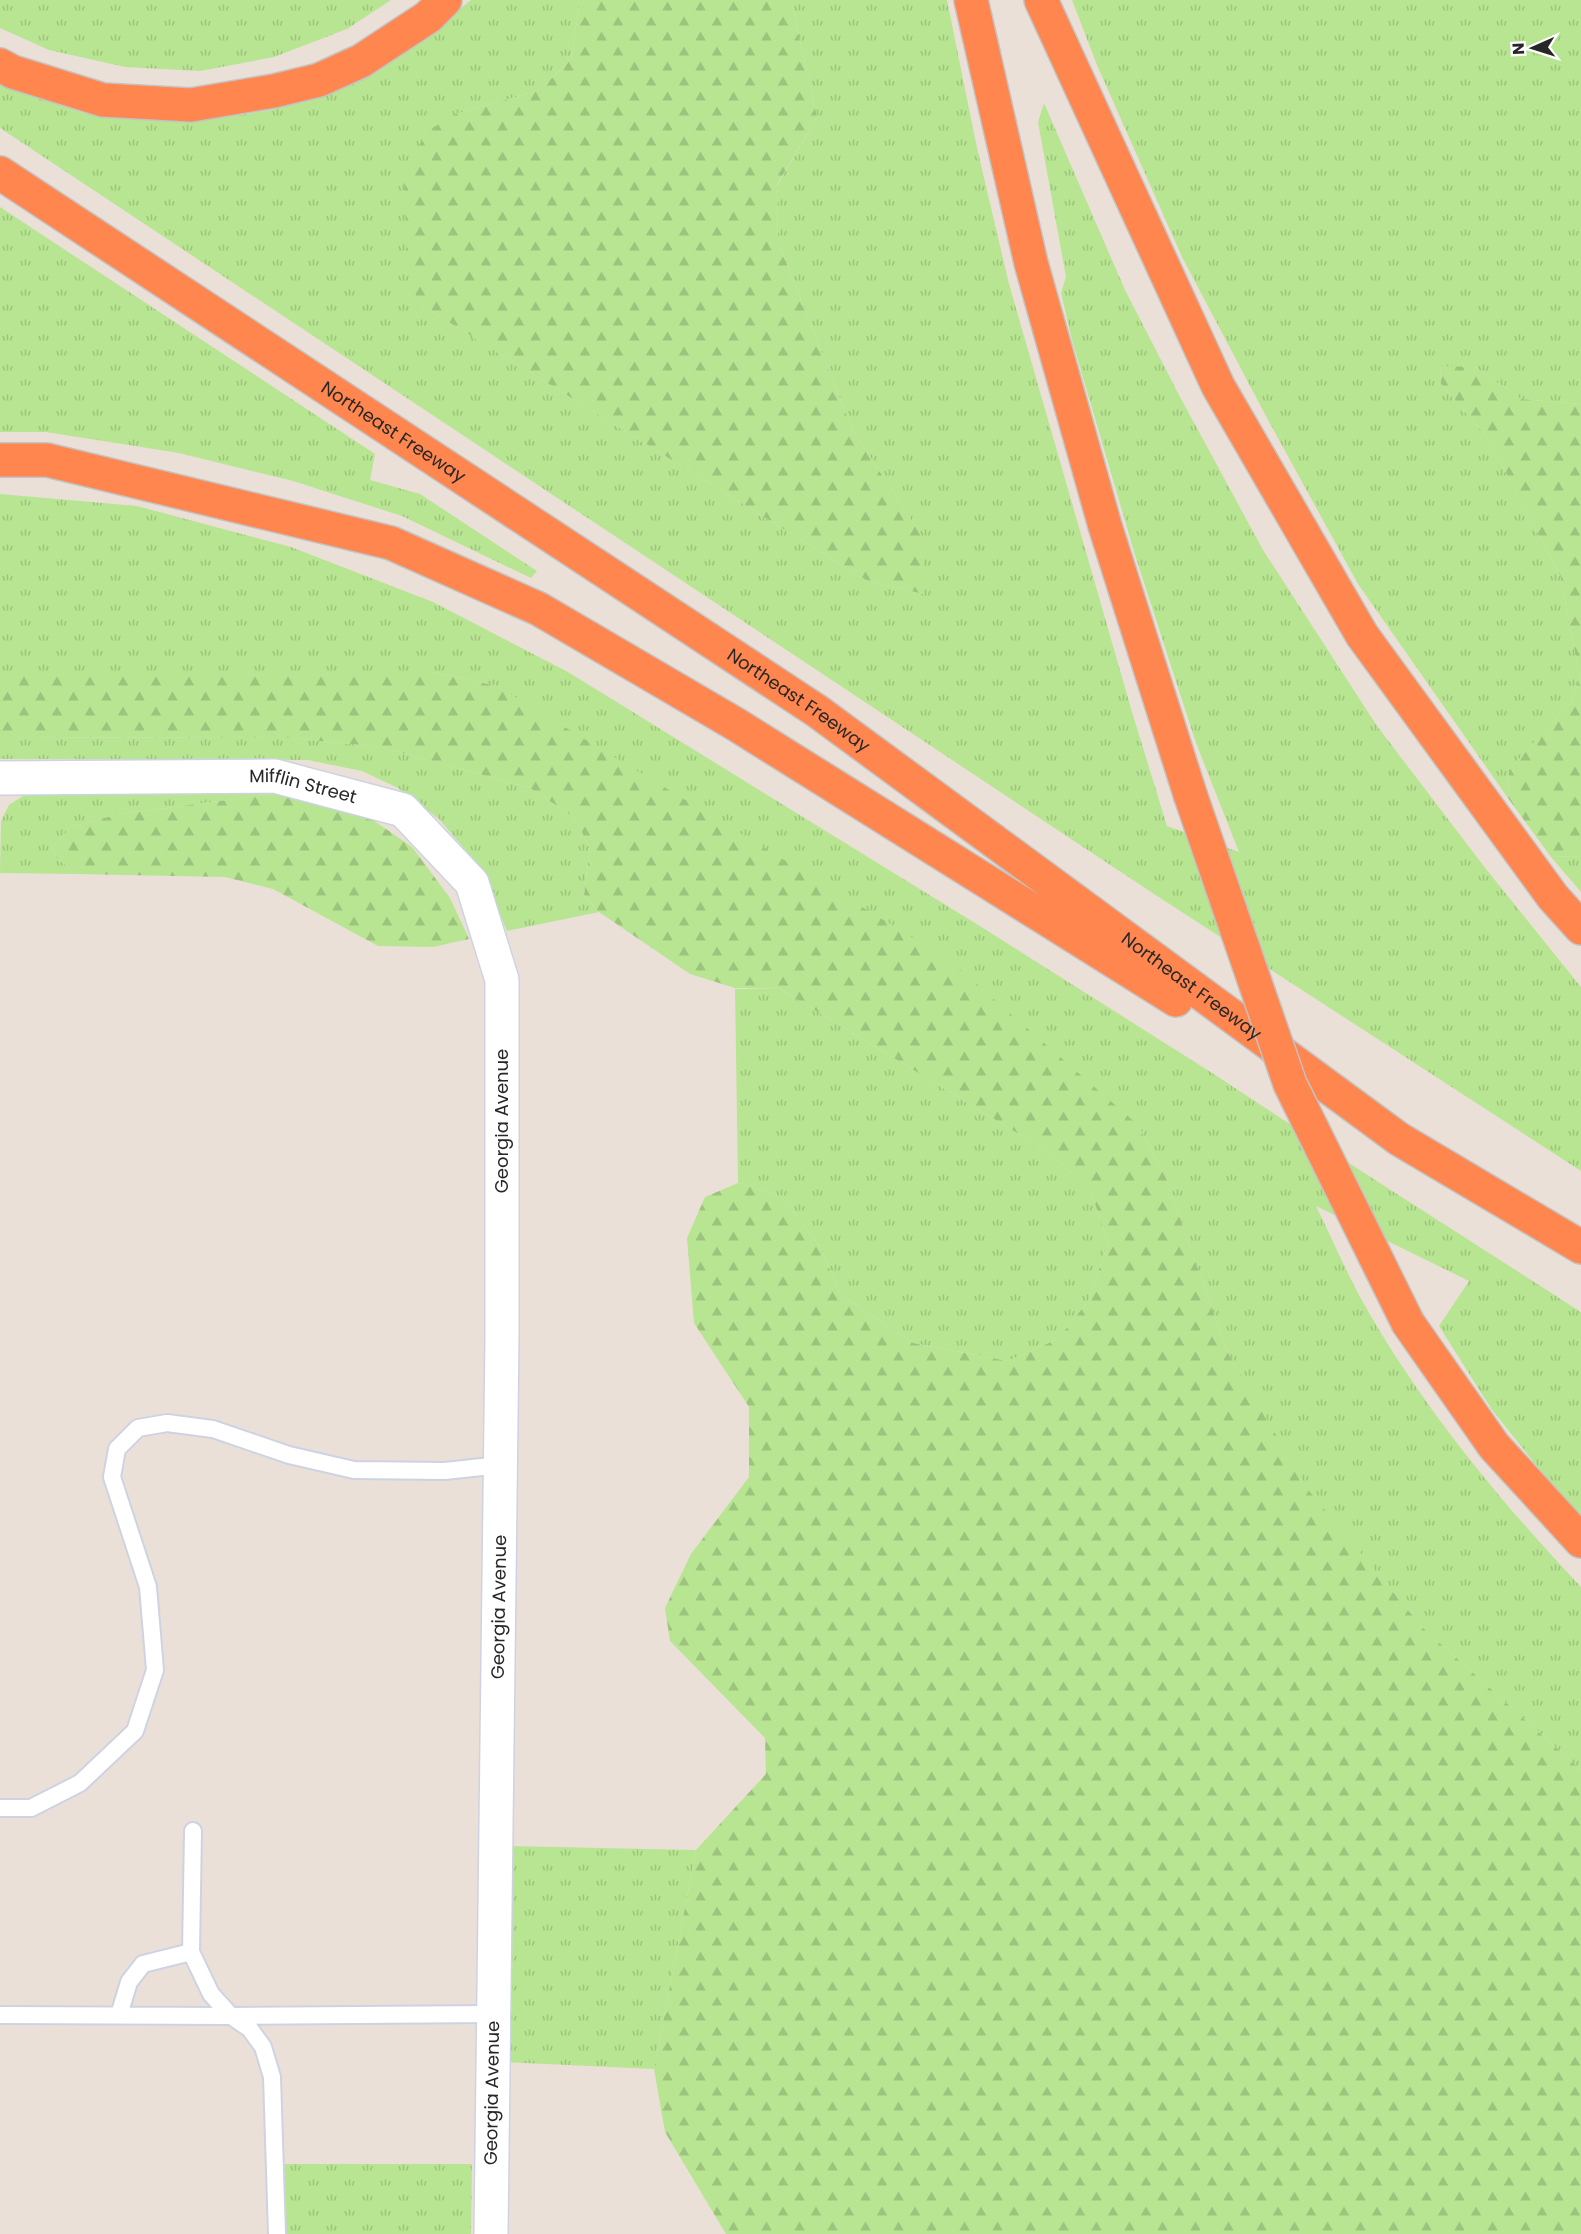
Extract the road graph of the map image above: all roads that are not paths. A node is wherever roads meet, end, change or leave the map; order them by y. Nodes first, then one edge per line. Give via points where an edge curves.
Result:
1 (445, 0) edge
2 (971, 0) edge
3 (1041, 0) edge
4 (0, 65) edge
5 (0, 173) edge
6 (0, 460) edge
7 (0, 778) edge
8 (1581, 928) edge
9 (502, 980) joint
10 (1399, 1139) junction
11 (1581, 1247) edge
12 (500, 1465) junction
13 (1581, 1541) edge
14 (0, 1808) edge
15 (193, 1831) dead end
16 (191, 1952) junction
17 (493, 2014) junction
18 (0, 2015) edge
19 (119, 2015) junction
20 (231, 2016) junction
21 (277, 2234) edge
22 (491, 2234) edge

1 - 4 highway via 428,17 361,61 318,80 274,92 191,105 103,100
2 - 13 highway, bridge via 1030,263 1105,526 1190,794 1290,1084 1408,1323 1494,1446
3 - 8 highway via 1218,386 1362,635 1553,897
5 - 10 highway, Northeast Freeway via 817,711
6 - 10 highway via 47,460 391,543 539,609 737,725
7 - 9 street, Mifflin Street via 275,776 403,810 472,883
9 - 12 street, Georgia Avenue
10 - 11 highway, Northeast Freeway
12 - 14 lane via 446,1471 354,1470 289,1455 213,1429 166,1423 138,1428 117,1449 112,1477 148,1587 155,1670 135,1731 81,1783 31,1808
12 - 17 street, Georgia Avenue
15 - 16 lane
16 - 19 lane via 143,1964 129,1982
16 - 20 lane via 211,1994
17 - 20 lane
17 - 22 street, Georgia Avenue
18 - 19 lane
19 - 20 lane
20 - 21 lane via 250,2029 263,2047 272,2077

